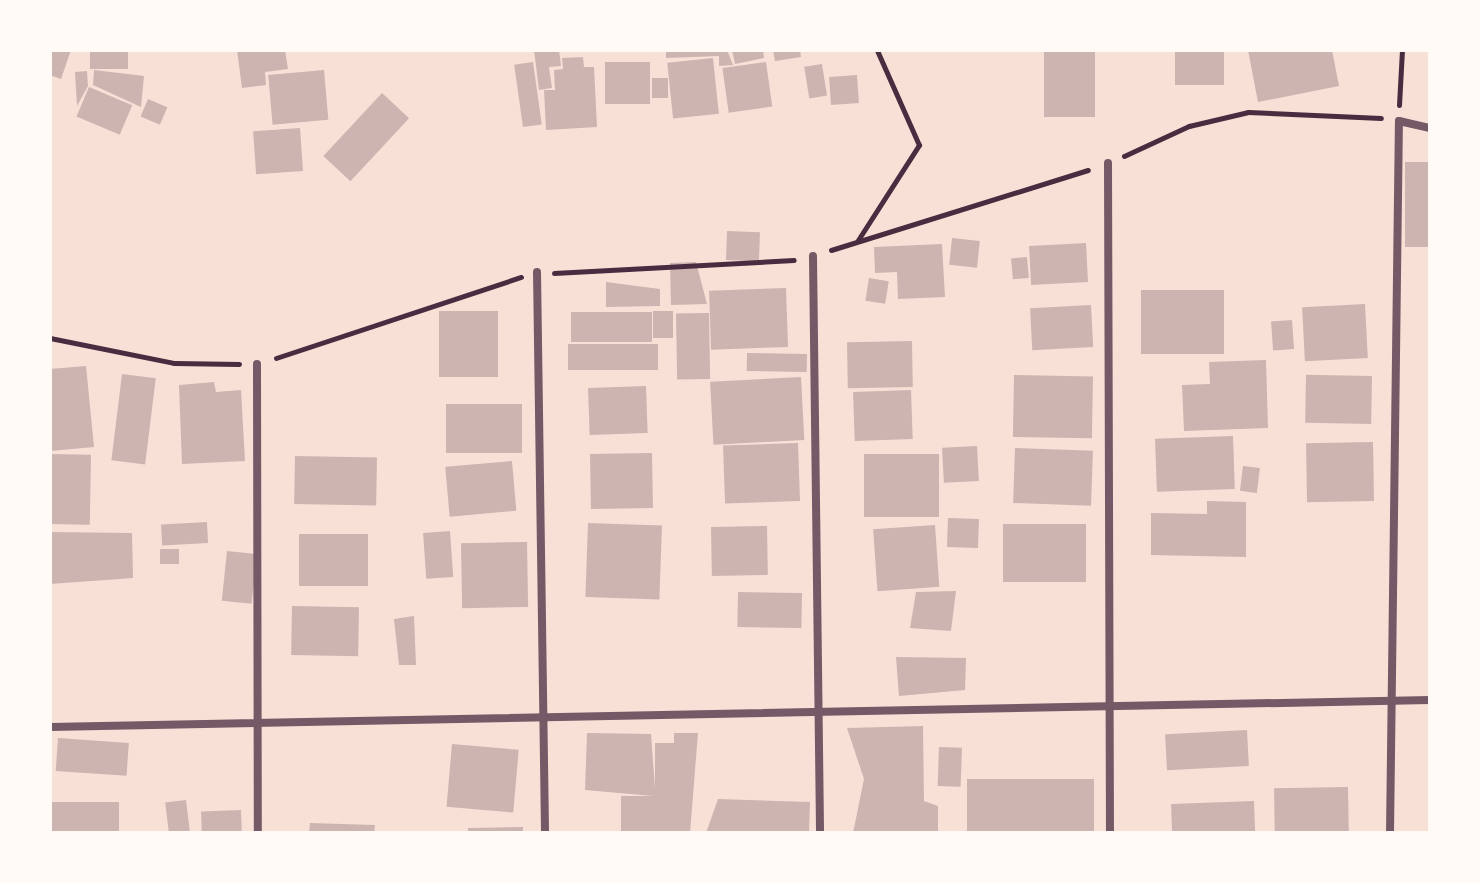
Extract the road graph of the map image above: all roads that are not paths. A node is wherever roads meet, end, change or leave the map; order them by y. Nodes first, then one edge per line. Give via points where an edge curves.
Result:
1 (1430, 128) edge
2 (1108, 163) road end
3 (813, 256) road end
4 (537, 272) road end
5 (257, 364) road end
6 (1390, 700) junction
7 (1430, 700) edge
8 (1112, 703) junction
9 (820, 709) junction
10 (547, 717) junction
11 (259, 724) junction
12 (50, 727) edge
13 (258, 833) edge
14 (545, 833) edge
15 (820, 833) edge
16 (1110, 833) edge
17 (1390, 833) edge

1 - 6 street via 1399,121
2 - 8 street
3 - 9 street
4 - 10 street
5 - 11 street
6 - 7 street
6 - 8 street
6 - 17 street
8 - 9 street
8 - 16 street
9 - 10 street
9 - 15 street
10 - 11 street
10 - 14 street
11 - 12 street
11 - 13 street

